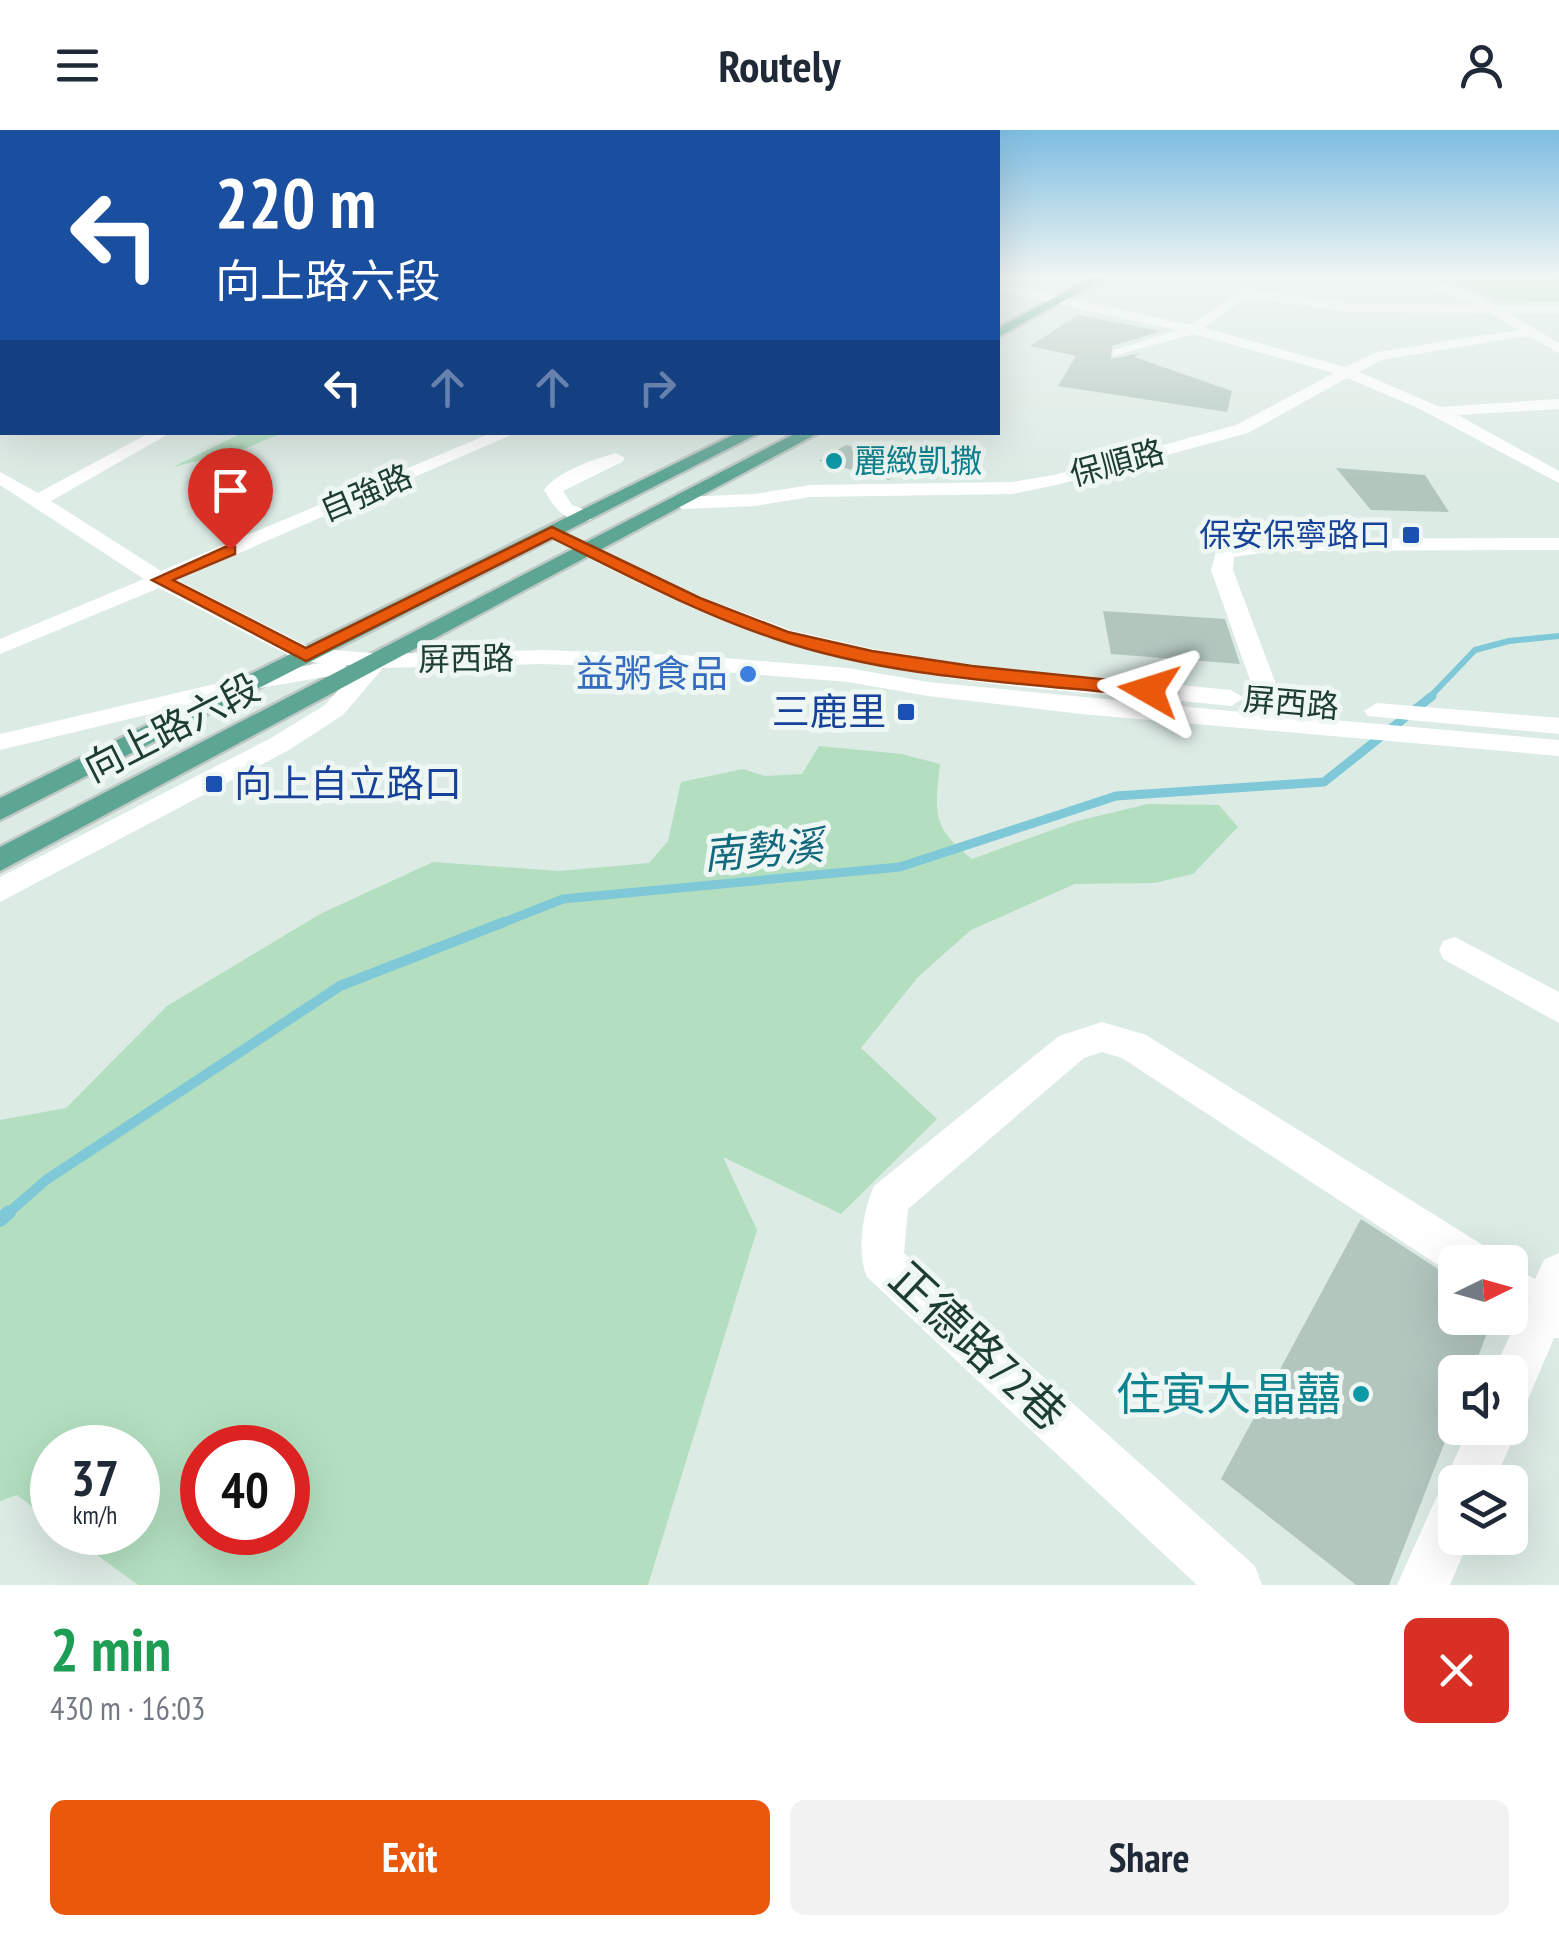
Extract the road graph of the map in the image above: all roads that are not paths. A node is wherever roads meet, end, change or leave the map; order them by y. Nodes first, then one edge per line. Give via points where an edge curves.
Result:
1 (1147, 344) edge
2 (1247, 344) edge
3 (1465, 344) edge
4 (1118, 353) dead end
5 (1343, 371) junction
6 (1559, 404) edge
7 (1434, 412) junction
8 (159, 435) edge
9 (503, 435) edge
10 (747, 435) edge
11 (806, 435) edge
12 (616, 458) dead end
13 (0, 477) edge
14 (1559, 478) edge
15 (38, 502) junction
16 (682, 502) junction
17 (584, 516) junction
18 (552, 532) junction
19 (527, 544) junction
20 (1559, 544) edge
21 (580, 556) junction
22 (160, 580) junction
23 (0, 647) edge
24 (306, 656) junction
25 (441, 660) junction
26 (377, 664) junction
27 (848, 675) junction
28 (254, 682) junction
29 (350, 696) junction
30 (1273, 712) junction
31 (1436, 725) junction
32 (1559, 726) edge
33 (0, 742) edge
34 (1559, 748) edge
35 (0, 810) edge
36 (0, 860) edge
37 (0, 891) edge
38 (1455, 950) dead end
39 (1559, 1009) edge
40 (1444, 1245) edge
41 (1543, 1298) edge
42 (1522, 1355) edge
43 (1438, 1552) edge
44 (1236, 1585) edge
45 (1423, 1585) edge

1 - 4 street
2 - 5 street
3 - 5 street, 保順路 via 1377,356
5 - 7 street
5 - 16 street, 保順路 via 1242,429 1056,480 1012,488
6 - 7 street
7 - 14 street
8 - 15 street
9 - 22 street, 自強路
10 - 17 main road, 向上路六段
11 - 16 main road, 向上路六段
12 - 17 street via 553,490 565,508
13 - 15 street
15 - 22 street
16 - 21 main road, 向上路六段
17 - 18 main road, 向上路六段
18 - 19 main road, 向上路六段
18 - 21 street, 屏西路
19 - 21 street, 屏西路
19 - 24 main road, 向上路六段
20 - 30 street via 1273,545 1224,552 1222,570
21 - 26 main road, 向上路六段
21 - 27 street, 屏西路 via 698,626
21 - 30 street, 屏西路 via 783,636 972,672
22 - 23 street, 自強路
22 - 24 street
24 - 26 street
24 - 28 main road, 向上路六段
25 - 26 street, 屏西路
25 - 27 street, 屏西路 via 543,657
25 - 29 street via 372,680
26 - 28 street
26 - 29 street
26 - 36 main road, 向上路六段
27 - 30 street, 屏西路 via 928,689
28 - 33 street
28 - 35 main road, 向上路六段
29 - 37 street via 280,744
30 - 31 street, 屏西路 via 1372,731
30 - 31 street, 屏西路 via 1397,712
31 - 32 street
31 - 34 street
38 - 39 street
40 - 44 street, 正德路72巷 via 1133,1046 1102,1037 1072,1047 888,1200 882,1262
41 - 42 street
43 - 45 street

